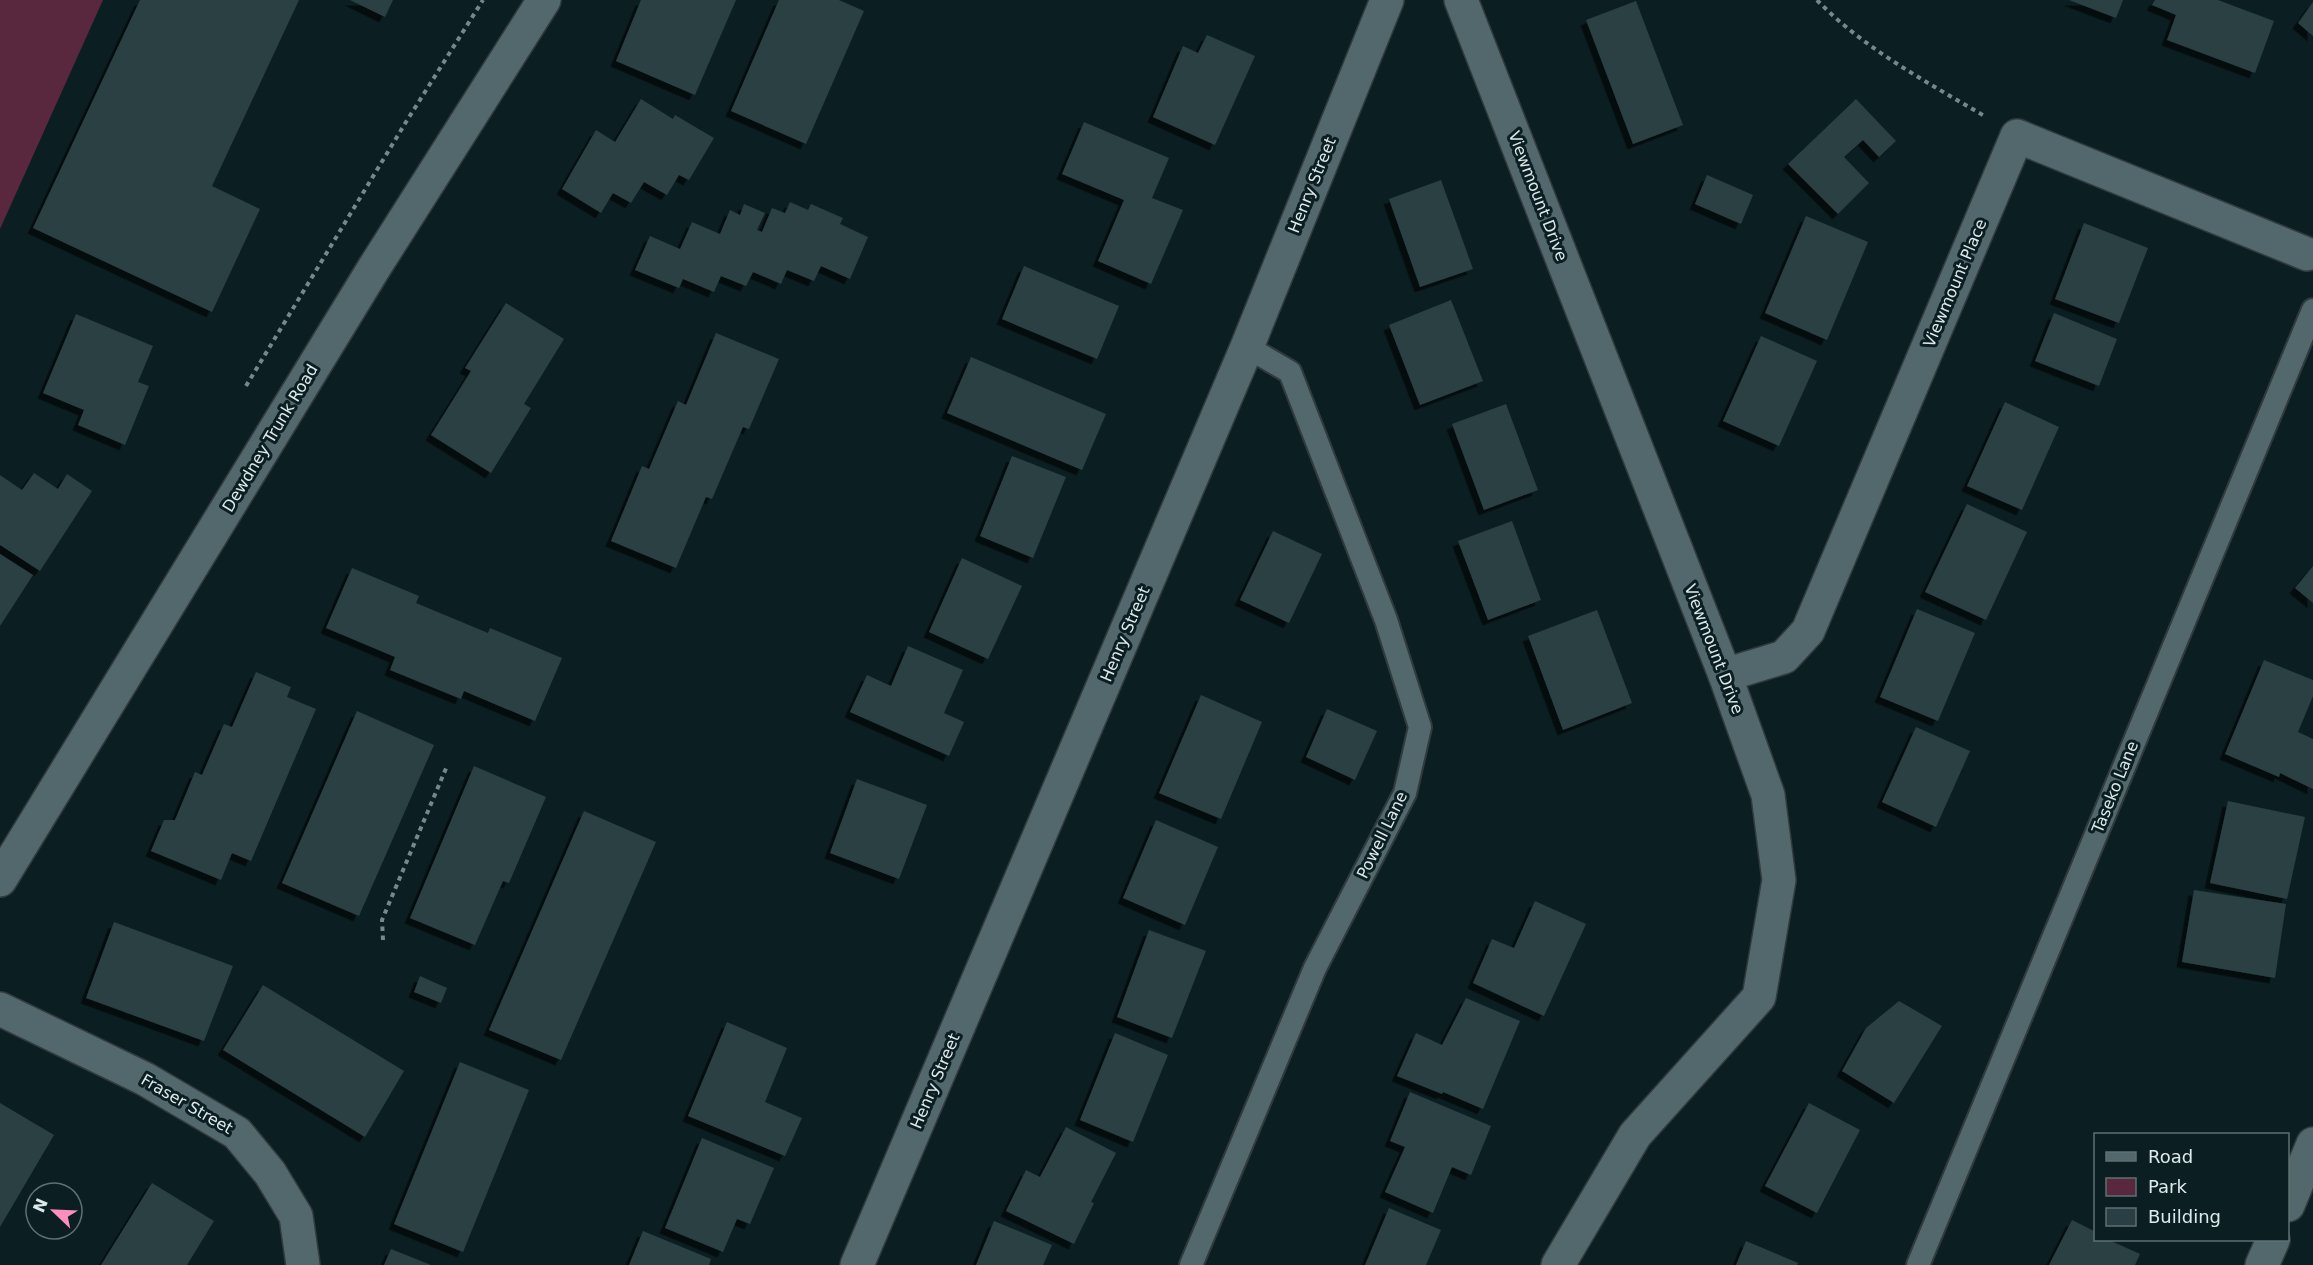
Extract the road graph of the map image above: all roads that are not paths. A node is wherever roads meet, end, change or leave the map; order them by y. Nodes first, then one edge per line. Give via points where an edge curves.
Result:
1 (544, 0) edge
2 (1387, 0) edge
3 (1461, 0) edge
4 (2310, 257) edge
5 (2313, 310) edge
6 (1246, 348) junction
7 (1725, 675) junction
8 (0, 880) edge
9 (0, 1009) edge
10 (2313, 1144) edge
11 (2289, 1203) edge
12 (2272, 1241) edge
13 (303, 1265) edge
14 (857, 1265) edge
15 (1191, 1265) edge
16 (1558, 1265) edge
17 (1918, 1265) edge
18 (2262, 1265) edge

1 - 8 street, Dewdney Trunk Road via 362,288
2 - 6 street, Henry Street
3 - 7 street, Viewmount Drive
4 - 7 street, Viewmount Place via 2017,135 1808,631 1784,657
5 - 17 lane, Taseko Lane
6 - 14 street, Henry Street
6 - 15 lane, Powell Lane via 1290,372 1386,620 1420,727 1405,793 1315,968
7 - 16 street, Viewmount Drive via 1768,795 1779,880 1759,997 1635,1135
9 - 13 street, Fraser Street via 145,1079 237,1133 270,1173 296,1216
10 - 11 street
12 - 18 street

